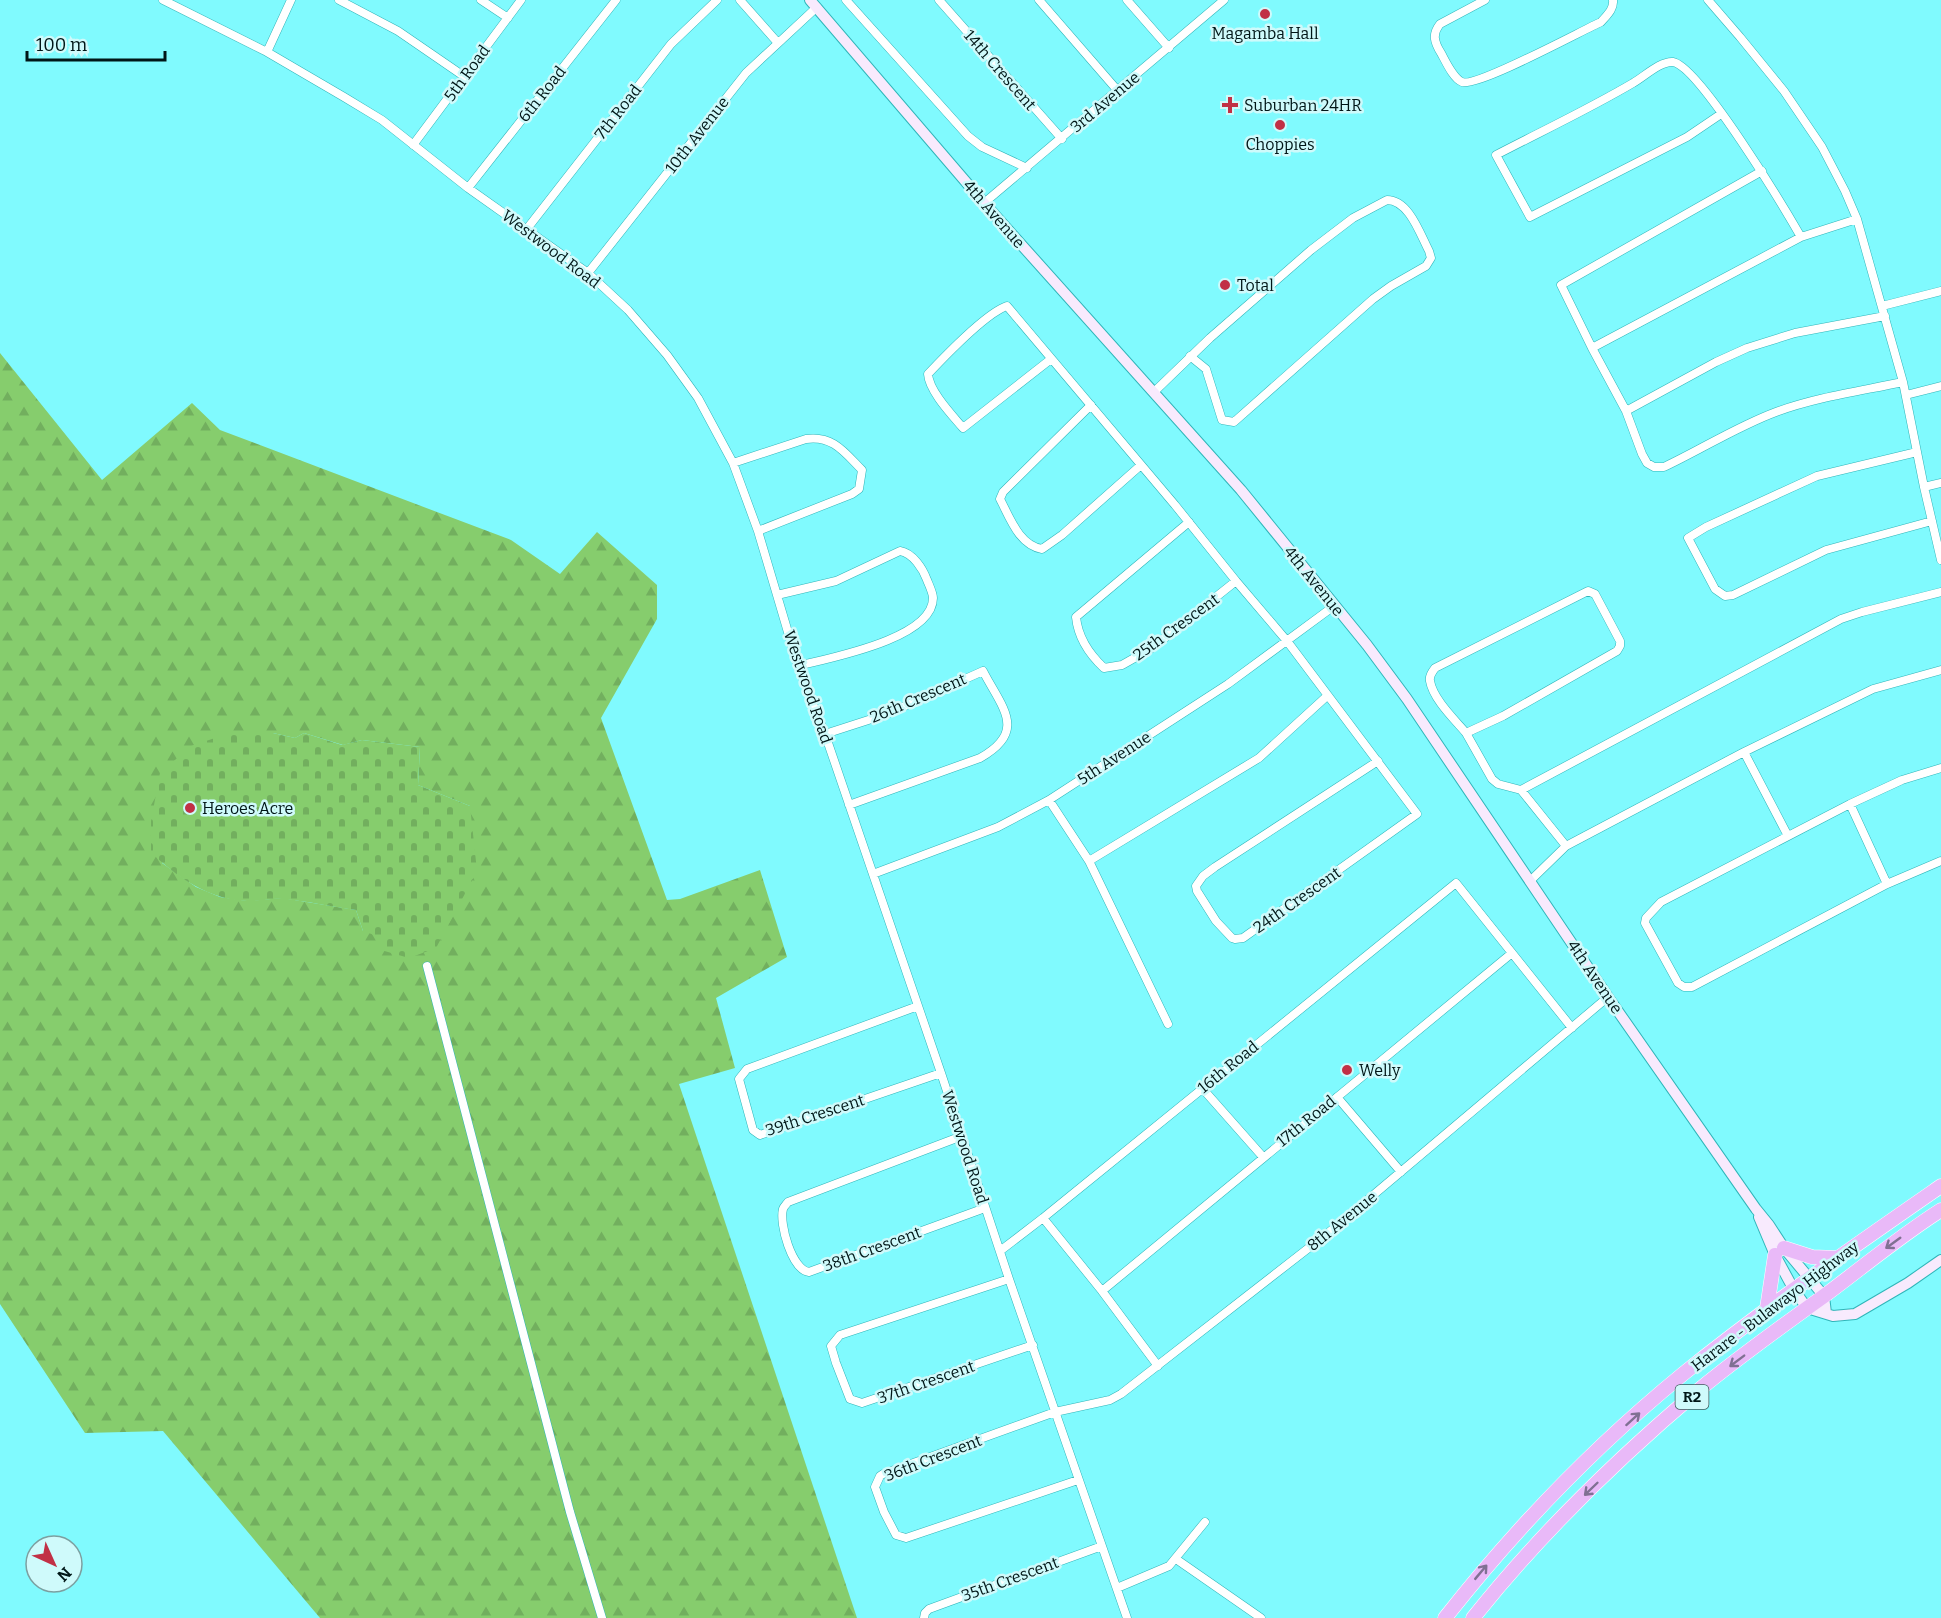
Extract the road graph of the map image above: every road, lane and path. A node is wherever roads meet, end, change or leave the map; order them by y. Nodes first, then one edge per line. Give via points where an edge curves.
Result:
1 (164, 0) edge
2 (291, 0) edge
3 (339, 0) edge
4 (481, 0) edge
5 (521, 0) edge
6 (616, 0) edge
7 (717, 0) edge
8 (740, 0) edge
9 (846, 0) edge
10 (939, 0) edge
11 (1039, 0) edge
12 (1127, 0) edge
13 (1224, 0) edge
14 (1485, 0) edge
15 (1613, 0) edge
16 (1708, 0) edge
17 (814, 4) edge
18 (508, 18) junction
19 (778, 43) junction
20 (1169, 48) junction
21 (267, 52) junction
22 (465, 77) junction
23 (1118, 91) junction
24 (1721, 114) junction
25 (1062, 139) junction
26 (413, 145) junction
27 (1027, 168) junction
28 (1762, 171) junction
29 (468, 188) junction
30 (984, 203) junction
31 (1857, 219) junction
32 (526, 230) junction
33 (1802, 237) junction
34 (588, 273) junction
35 (1941, 291) edge
36 (1882, 306) junction
37 (1885, 316) junction
38 (1592, 348) junction
39 (1190, 356) junction
40 (1051, 359) junction
41 (1903, 382) junction
42 (1941, 386) edge
43 (1154, 392) junction
44 (1906, 395) junction
45 (1091, 405) junction
46 (1626, 411) junction
47 (1917, 452) junction
48 (733, 463) junction
49 (1141, 465) junction
50 (1941, 483) edge
51 (1924, 487) junction
52 (1932, 521) junction
53 (1189, 522) junction
54 (758, 531) junction
55 (1941, 560) edge
56 (1236, 582) junction
57 (1941, 592) edge
58 (777, 595) junction
59 (1334, 606) junction
60 (1287, 641) junction
61 (798, 666) junction
62 (1941, 670) edge
63 (1327, 696) junction
64 (1466, 733) junction
65 (825, 734) junction
66 (1744, 753) junction
67 (1378, 761) junction
68 (1941, 768) edge
69 (1521, 790) junction
70 (1049, 800) junction
71 (1850, 804) junction
72 (849, 805) junction
73 (1788, 836) junction
74 (1566, 846) junction
75 (1089, 861) junction
76 (1941, 861) edge
77 (873, 874) junction
78 (1530, 880) junction
79 (1887, 884) junction
80 (1512, 953) junction
81 (427, 966) dead end
82 (1608, 997) junction
83 (918, 1006) junction
84 (1168, 1024) dead end
85 (1572, 1028) junction
86 (941, 1073) junction
87 (1202, 1088) junction
88 (1336, 1097) junction
89 (962, 1136) junction
90 (1263, 1157) junction
91 (1401, 1173) junction
92 (1941, 1186) edge
93 (985, 1208) junction
94 (1941, 1210) edge
95 (1043, 1218) junction
96 (1000, 1251) junction
97 (1780, 1251) junction
98 (1839, 1258) junction
99 (1941, 1260) edge
100 (1811, 1278) junction
101 (1009, 1279) junction
102 (1794, 1290) junction
103 (1102, 1291) junction
104 (1824, 1296) junction
105 (1767, 1308) junction
106 (1807, 1308) junction
107 (1826, 1313) junction
108 (1033, 1346) junction
109 (1158, 1365) junction
110 (1055, 1412) junction
111 (1078, 1480) junction
112 (1205, 1522) dead end
113 (1102, 1546) junction
114 (1176, 1559) junction
115 (1117, 1588) junction
116 (1125, 1617) edge
117 (602, 1618) edge
118 (924, 1618) edge
119 (1261, 1618) edge
120 (1445, 1618) edge
121 (1473, 1618) edge

1 - 21 street, Westwood Road
2 - 21 street
3 - 22 street via 398,31
4 - 18 street
5 - 18 street, 5th Road
6 - 29 street, 6th Road
7 - 32 street, 7th Road via 671,44
8 - 19 street
9 - 27 street via 968,136
10 - 25 street, 14th Crescent
11 - 23 street
12 - 20 street
13 - 20 street, 3rd Avenue
14 - 15 street via 1435,30 1438,49 1459,81 1466,84 1487,78 1601,21
16 - 31 street via 1807,124 1835,168
17 - 19 street, 10th Avenue
17 - 30 street, 4th Avenue
18 - 22 street, 5th Road
19 - 34 street, 10th Avenue via 746,73
20 - 23 street, 3rd Avenue
21 - 26 street, Westwood Road via 354,102
22 - 26 street, 5th Road
23 - 25 street, 3rd Avenue
24 - 24 street via 1687,137 1530,217 1496,155 1668,62 1686,69
24 - 28 street
25 - 27 street, 3rd Avenue
26 - 29 street, Westwood Road
27 - 30 street, 3rd Avenue
28 - 33 street
28 - 38 street via 1561,285
29 - 32 street, Westwood Road
30 - 43 street, 4th Avenue
31 - 33 street
31 - 36 street
32 - 34 street, Westwood Road
33 - 38 street
34 - 48 street, Westwood Road via 628,310 667,355 698,398
35 - 36 street
36 - 37 street
37 - 41 street
37 - 46 street via 1795,333 1747,348
38 - 46 street
39 - 39 street via 1206,369 1222,420 1234,422 1373,298 1429,263 1429,251 1404,207 1387,200 1353,218 1311,250
39 - 43 street
40 - 40 street via 1007,306 992,313 928,378 963,429
40 - 45 street
41 - 44 street
41 - 46 street via 1778,411 1659,468 1647,463
42 - 44 street
43 - 59 street, 4th Avenue via 1241,490
44 - 47 street
45 - 49 street
45 - 49 street via 1003,492 1000,499 1024,540 1033,548 1042,549
47 - 51 street
47 - 52 street via 1817,476 1688,538 1715,589 1725,596 1826,550
48 - 54 street, Westwood Road
48 - 54 street via 817,437 836,445 862,470 859,489 852,494
49 - 53 street
50 - 51 street
51 - 52 street
52 - 55 street
53 - 56 street
53 - 56 street, 25th Crescent via 1076,617 1081,638 1095,660 1104,668 1122,666 1152,648
54 - 58 street, Westwood Road
56 - 60 street
57 - 69 street via 1841,619
58 - 61 street, Westwood Road
58 - 61 street via 836,581 900,551 917,563 933,598 930,611 920,623 897,636
59 - 60 street, 5th Avenue
59 - 78 street, 4th Avenue via 1407,699
60 - 63 street
60 - 70 street, 5th Avenue
61 - 65 street, Westwood Road
62 - 66 street via 1873,689
63 - 67 street
63 - 75 street via 1259,758
64 - 64 street via 1440,701 1430,681 1435,668 1588,591 1595,594 1620,641 1617,651
64 - 69 street via 1492,779
65 - 72 street, Westwood Road
65 - 72 street, 26th Crescent via 887,714 983,671 1008,720 1002,741 980,758
66 - 73 street
66 - 74 street
67 - 67 street, 24th Crescent via 1417,814 1243,938 1232,938 1197,891 1203,876
68 - 71 street via 1902,780
69 - 74 street
70 - 75 street
70 - 77 street, 5th Avenue via 998,827
71 - 73 street
71 - 79 street
72 - 77 street, Westwood Road
73 - 79 street via 1660,902 1646,918 1645,923 1680,986 1692,987
74 - 78 street
75 - 84 street
76 - 79 street
77 - 83 street, Westwood Road
78 - 82 street, 4th Avenue
80 - 85 street
80 - 87 street, 16th Road via 1456,883
80 - 88 street, 17th Road
81 - 117 street via 570,1512
82 - 85 street, 8th Avenue
82 - 97 street, 4th Avenue via 1756,1209
83 - 86 street, Westwood Road
83 - 86 street, 39th Crescent via 747,1069 739,1079 753,1130 760,1135
85 - 91 street, 8th Avenue
86 - 89 street, Westwood Road
87 - 90 street
87 - 95 street, 16th Road
88 - 90 street, 17th Road
88 - 91 street
89 - 93 street, Westwood Road
89 - 93 street, 38th Crescent via 788,1202 783,1207 783,1217 789,1247 798,1266 809,1272
90 - 103 street, 17th Road
91 - 109 street, 8th Avenue
92 - 98 highway, Harare - Bulawayo Highway / R2
93 - 96 street, Westwood Road
94 -> 104 highway, Harare - Bulawayo Highway / R2
95 - 96 street, 16th Road
95 - 103 street
96 - 101 street, Westwood Road
97 - 98 highway
97 - 100 street
97 - 102 street
97 - 105 highway
98 - 100 highway, Harare - Bulawayo Highway / R2
99 - 107 street via 1855,1314 1838,1317
100 - 102 highway, Harare - Bulawayo Highway / R2
100 - 104 street
101 - 108 street, Westwood Road
101 - 108 street, 37th Crescent via 840,1335 831,1346 836,1363 850,1399 862,1403
102 - 105 highway, Harare - Bulawayo Highway / R2
102 - 106 street
103 - 109 street
104 - 106 highway, Harare - Bulawayo Highway / R2
104 - 107 street
120 -> 105 highway, Harare - Bulawayo Highway / R2 via 1510,1539 1590,1458 1682,1375
106 - 107 street
106 -> 121 highway, Harare - Bulawayo Highway / R2 via 1702,1388 1626,1455 1557,1522
108 - 110 street, Westwood Road
109 - 110 street, 8th Avenue via 1116,1398
110 - 111 street, Westwood Road
110 - 111 street, 36th Crescent via 883,1474 875,1486 896,1535 906,1538
111 - 113 street, Westwood Road
112 - 114 street
113 - 115 street, Westwood Road
113 - 118 street, 35th Crescent via 929,1609
114 - 115 street via 1169,1566
114 - 119 street
115 - 116 street, Westwood Road

